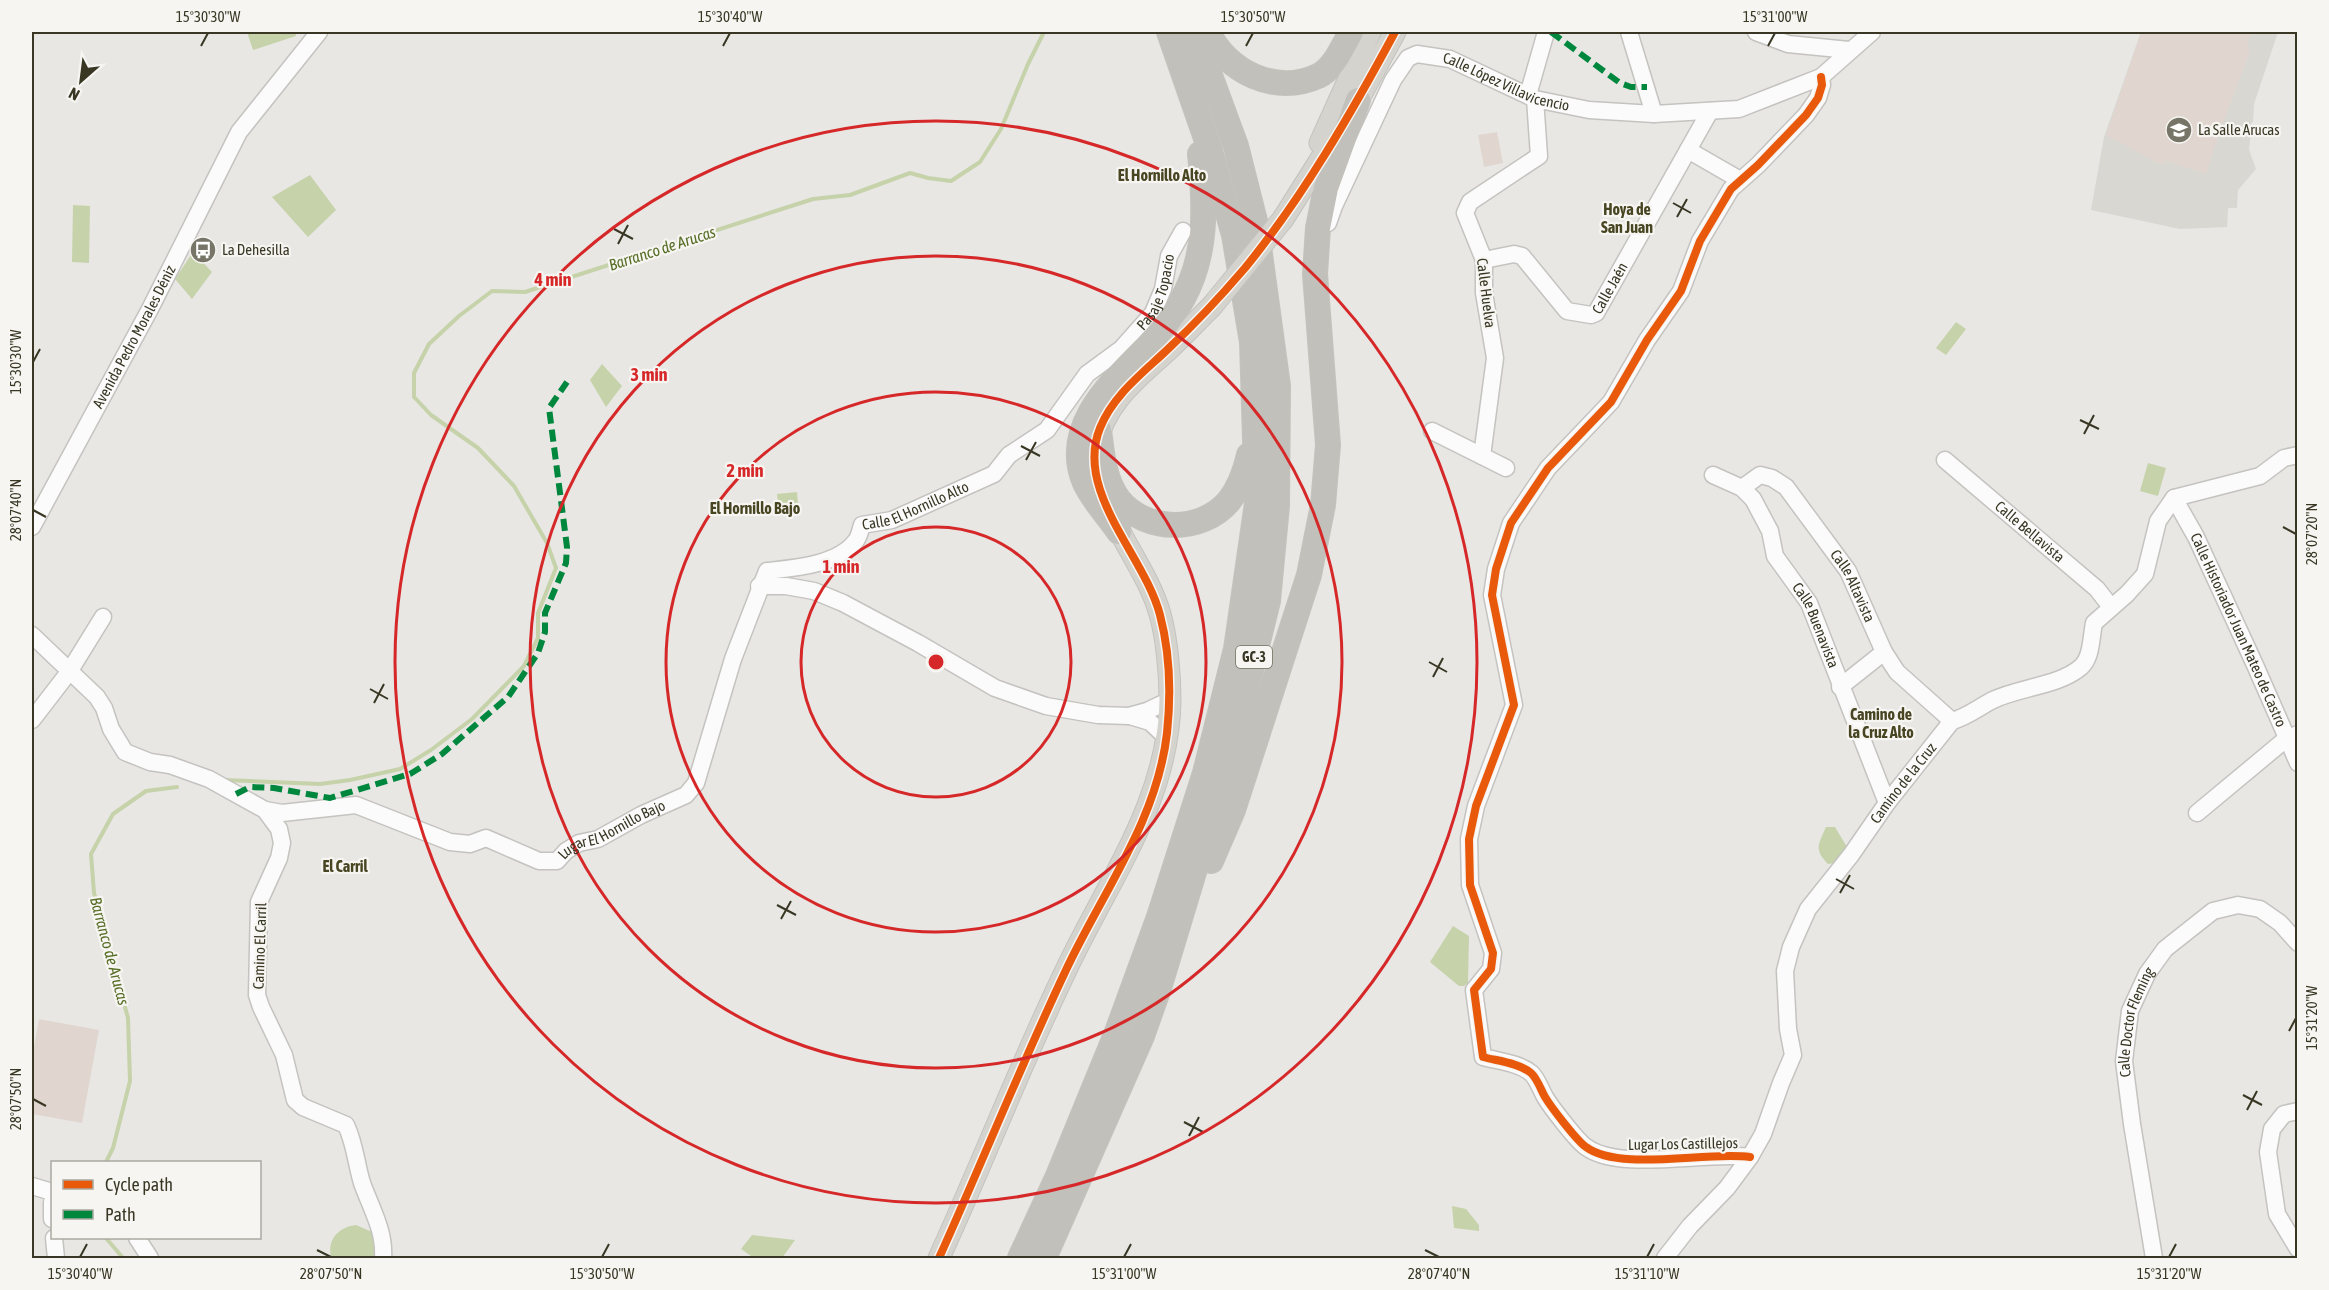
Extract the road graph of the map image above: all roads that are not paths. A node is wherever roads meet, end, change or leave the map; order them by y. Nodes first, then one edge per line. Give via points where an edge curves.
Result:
1 (319, 32) edge
2 (1208, 32) edge
3 (1351, 32) edge
4 (1370, 32) edge
5 (1395, 32) edge
6 (1546, 32) edge
7 (1629, 32) edge
8 (1756, 32) edge
9 (1872, 32) edge
10 (1179, 36) edge
11 (1849, 50) junction
12 (1821, 77) junction
13 (1532, 97) junction
14 (1358, 100) junction
15 (1197, 110) junction
16 (1710, 111) junction
17 (1654, 114) junction
18 (1688, 150) junction
19 (1306, 180) junction
20 (1740, 180) junction
21 (1183, 231) dead end
22 (1315, 259) junction
23 (1484, 260) junction
24 (1121, 349) joint
25 (1256, 421) junction
26 (1099, 430) junction
27 (1432, 431) dead end
28 (2298, 455) edge
29 (1482, 456) junction
30 (1945, 460) dead end
31 (1506, 468) dead end
32 (1713, 475) dead end
33 (1742, 488) junction
34 (2174, 498) junction
35 (32, 526) edge
36 (1119, 532) junction
37 (759, 586) junction
38 (2111, 607) junction
39 (103, 617) dead end
40 (32, 634) edge
41 (1884, 652) junction
42 (69, 672) junction
43 (1840, 687) junction
44 (1170, 700) junction
45 (1129, 716) junction
46 (32, 720) edge
47 (1952, 721) junction
48 (2292, 736) edge
49 (1167, 738) junction
50 (2298, 763) edge
51 (1887, 803) junction
52 (265, 810) junction
53 (2197, 813) dead end
54 (2298, 943) edge
55 (1159, 988) junction
56 (2298, 1110) edge
57 (1750, 1157) junction
58 (32, 1186) edge
59 (51, 1192) edge
60 (54, 1239) edge
61 (138, 1239) edge
62 (2298, 1249) edge
63 (56, 1258) edge
64 (150, 1258) edge
65 (383, 1258) edge
66 (939, 1258) edge
67 (1020, 1258) edge
68 (1044, 1258) edge
69 (1665, 1258) edge
70 (2154, 1258) edge

1 - 35 street, Avenida Pedro Morales Déniz via 240,132 150,309
2 - 3 highway via 1215,47 1237,69 1263,80 1291,82 1319,76 1338,56
4 - 19 main road via 1326,125
5 - 14 main road
6 - 13 street
7 - 17 street
8 - 11 street via 1788,44
9 - 11 street
10 - 15 highway, GC-3
10 - 55 highway, GC-3 via 1236,146 1256,225 1278,386 1278,506 1268,601 1233,743
11 - 12 street
12 - 16 street, Calle López Villavicencio via 1739,109
12 - 20 street via 1818,98 1806,115
13 - 17 street, Calle López Villavicencio via 1589,110
13 - 22 street, Calle López Villavicencio via 1450,58 1417,54 1408,58 1393,80 1334,206
13 - 23 street, Calle Huelva via 1539,156 1470,202 1465,213
14 - 19 main road
14 - 22 highway via 1326,188
15 - 25 highway, GC-3 via 1234,235 1252,342
15 - 36 highway via 1205,219 1192,276 1170,320 1101,395 1082,433 1081,470 1086,484
16 - 17 street, Calle López Villavicencio
16 - 18 street, Calle Jaén
18 - 20 street
18 - 23 street, Calle Jaén via 1596,313 1567,311 1522,256
19 - 26 main road, bridge via 1283,219 1212,306 1128,385
20 - 57 street, Lugar Los Castillejos via 1700,241 1681,291 1611,402 1548,468 1511,523 1492,596 1514,705 1476,806 1469,839 1470,885 1493,953 1491,969 1474,990 1483,1057 1532,1074 1546,1100 1586,1147 1605,1155 1640,1160
21 - 24 street, Pasaje Topacio via 1169,256 1163,289 1153,313
22 - 55 highway via 1328,445 1323,505 1310,575 1233,810
23 - 29 street, Calle Huelva via 1484,293 1495,358
24 - 37 street, Calle El Hornillo Alto via 1087,374 1047,430 1009,455 994,474 892,520 862,525 857,540 846,552 807,566 766,571
25 - 26 highway via 1245,471 1228,503 1215,514 1182,526 1148,521 1119,500 1109,482
25 - 67 highway, GC-3 via 1257,503 1236,649 1205,773 1117,1032
26 - 36 main road via 1094,464 1101,494
27 - 29 street
28 - 34 street via 2284,458 2260,476
29 - 31 street
30 - 38 street, Calle Bellavista via 2097,589
32 - 33 street, Calle Buenavista
33 - 41 street, Calle Altavista via 1760,475 1786,488 1848,571
33 - 43 street, Calle Buenavista via 1754,499 1770,531 1775,556 1809,603
34 - 38 street, Camino de la Cruz via 2158,522 2145,574
34 - 48 street, Calle Historiador Juan Mateo de Castro
36 - 44 main road via 1141,569 1160,614
37 - 45 street via 814,591 918,643 995,688 1046,706
37 - 52 street, Lugar El Hornillo Bajo via 732,659 696,783 686,795 598,839 579,843 557,861 539,861 486,838 470,844 450,842 356,805 282,813
38 - 47 street, Camino de la Cruz via 2094,623 2089,653 2082,666 2065,677 1995,699
39 - 42 street
40 - 42 street
41 - 43 street
41 - 47 street, Calle Altavista via 1897,672
42 - 46 street
42 - 52 street, Camino El Carril via 97,697 124,752 209,779
43 - 51 street, Calle Buenavista
44 - 45 street
44 - 49 main road
45 - 49 street via 1150,722
47 - 51 street, Camino de la Cruz
48 - 50 street, Calle Historiador Juan Mateo de Castro
48 - 53 street
49 - 66 main road via 1154,793 1133,843 1063,975
51 - 57 street, Camino de la Cruz via 1808,909 1791,947 1785,970 1793,1055 1763,1134
52 - 65 street, Camino El Carril via 279,829 282,843 259,902 257,995 284,1055 295,1100 346,1125 354,1141 362,1181 384,1243
54 - 70 street, Calle Doctor Fleming via 2260,909 2238,905 2213,910 2165,949 2147,974 2130,1011 2124,1060
55 - 68 highway, GC-3 via 1142,1036
56 - 62 street via 2284,1114 2272,1130 2268,1152 2277,1214
57 - 69 street, Camino de la Cruz
58 - 59 street
60 - 63 street
61 - 64 street

